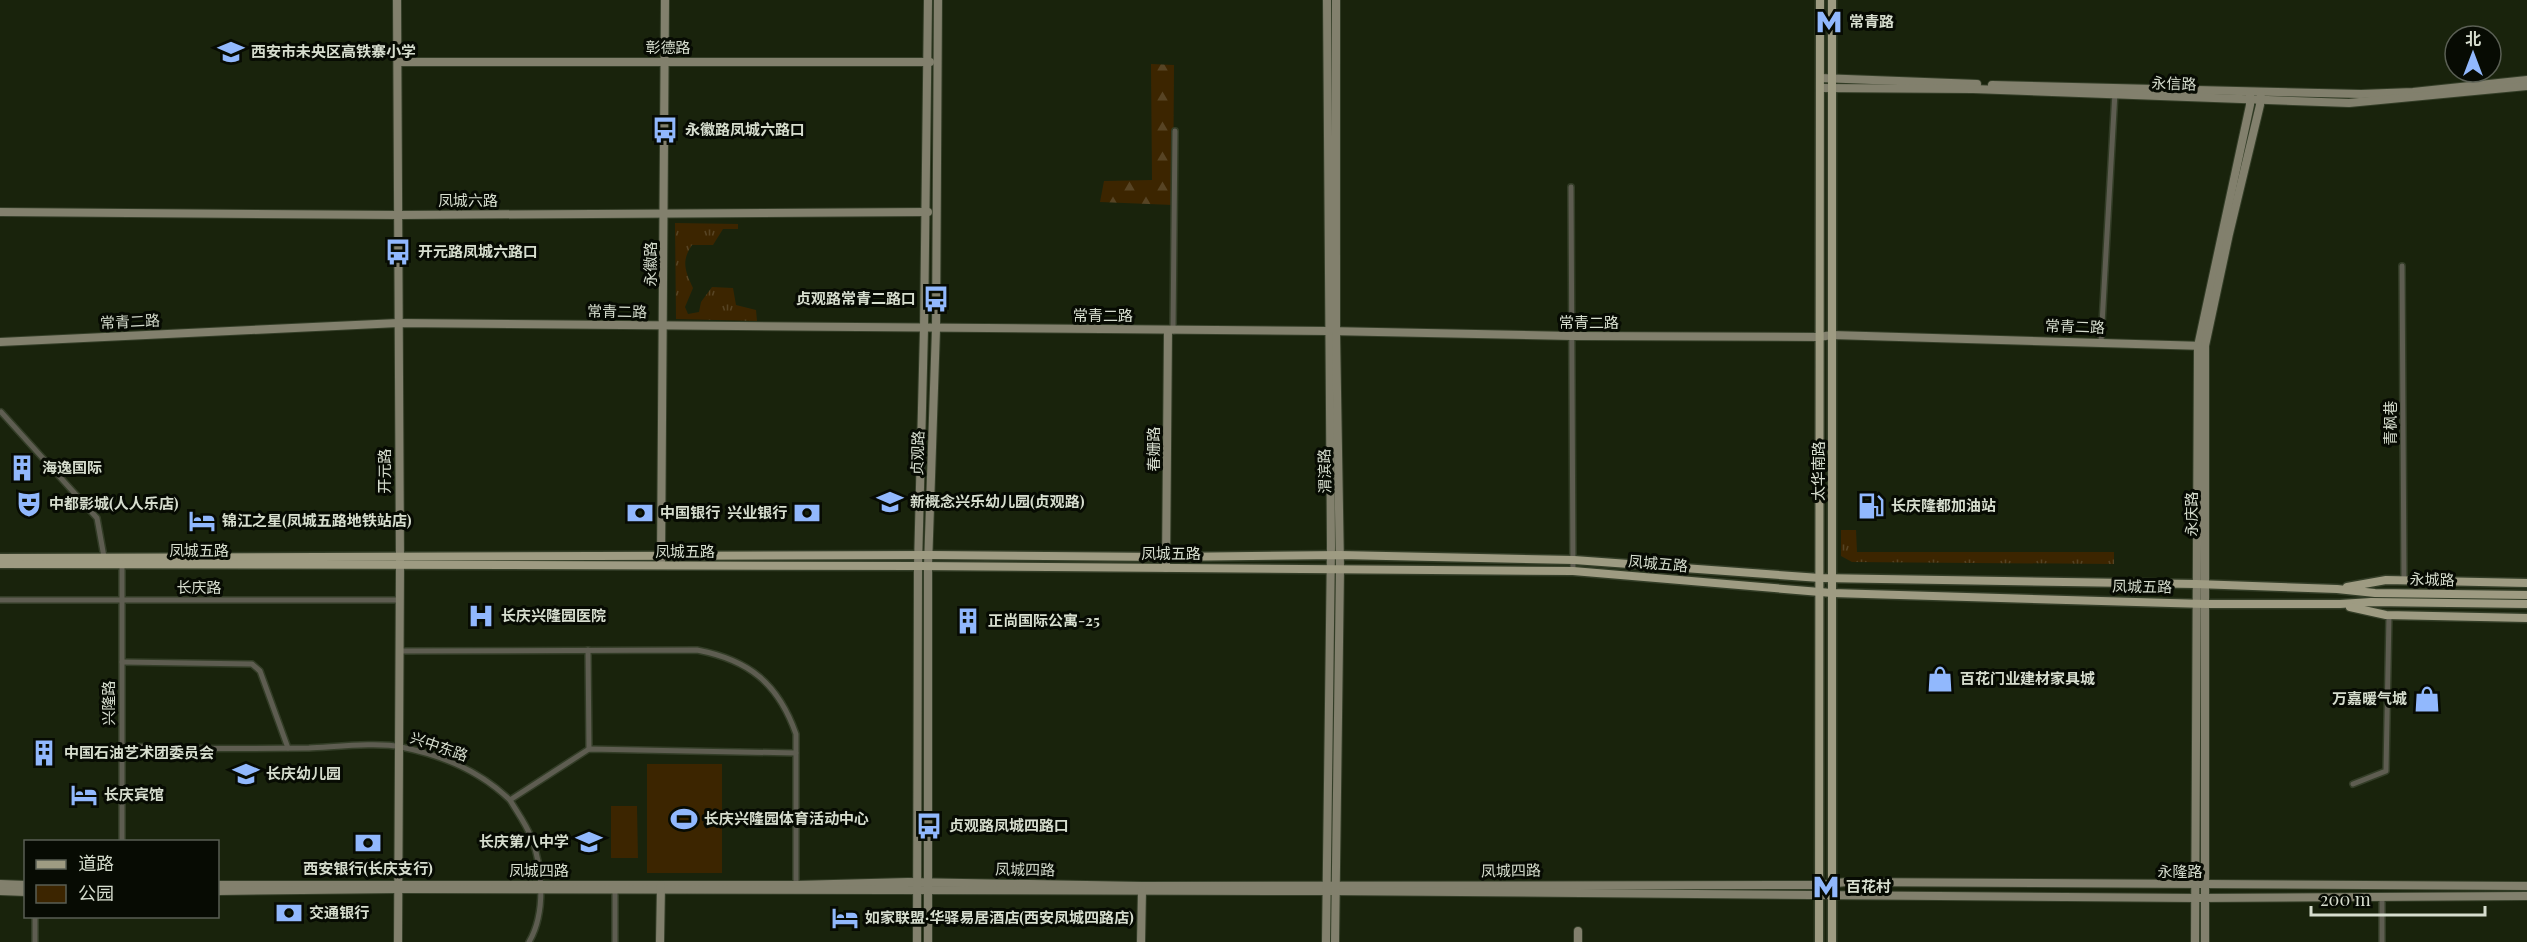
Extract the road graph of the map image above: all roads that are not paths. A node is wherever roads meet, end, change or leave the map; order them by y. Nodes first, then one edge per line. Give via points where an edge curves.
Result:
1 (398, 0) edge
2 (665, 0) edge
3 (928, 0) edge
4 (938, 0) edge
5 (1327, 0) edge
6 (1336, 0) edge
7 (1820, 0) edge
8 (1832, 0) edge
9 (398, 62) junction
10 (665, 62) junction
11 (927, 62) junction
12 (937, 62) junction
13 (1820, 78) junction
14 (1833, 78) junction
15 (2527, 80) edge
16 (2527, 86) edge
17 (1820, 88) junction
18 (1832, 88) junction
19 (2115, 91) junction
20 (2250, 96) junction
21 (2261, 96) junction
22 (1175, 131) dead end
23 (1571, 187) dead end
24 (0, 212) edge
25 (926, 212) junction
26 (936, 212) junction
27 (665, 213) junction
28 (399, 215) junction
29 (2402, 266) dead end
30 (398, 323) junction
31 (664, 326) junction
32 (924, 329) junction
33 (936, 329) junction
34 (1170, 330) junction
35 (1332, 332) junction
36 (1832, 335) junction
37 (1572, 336) junction
38 (1819, 337) junction
39 (0, 342) edge
40 (2101, 342) junction
41 (2201, 346) junction
42 (1, 412) edge
43 (928, 555) junction
44 (1331, 555) junction
45 (1340, 555) junction
46 (104, 557) junction
47 (1167, 557) junction
48 (0, 558) edge
49 (1574, 560) junction
50 (400, 561) junction
51 (661, 561) junction
52 (918, 561) junction
53 (0, 564) edge
54 (122, 565) junction
55 (928, 566) junction
56 (1166, 568) junction
57 (1331, 568) junction
58 (1340, 568) junction
59 (1573, 571) junction
60 (1820, 578) junction
61 (1833, 578) junction
62 (2404, 580) junction
63 (2527, 583) edge
64 (2201, 585) junction
65 (2337, 589) junction
66 (1820, 591) junction
67 (1832, 593) junction
68 (2527, 595) edge
69 (0, 600) edge
70 (121, 600) junction
71 (399, 600) junction
72 (2200, 603) junction
73 (2340, 604) junction
74 (2527, 604) edge
75 (2389, 616) dead end
76 (2527, 618) edge
77 (588, 650) junction
78 (399, 651) junction
79 (122, 662) junction
80 (121, 746) junction
81 (398, 746) junction
82 (288, 748) junction
83 (589, 749) junction
84 (796, 753) junction
85 (2353, 784) dead end
86 (510, 800) junction
87 (122, 840) edge
88 (917, 882) junction
89 (929, 882) junction
90 (1832, 882) junction
91 (0, 884) edge
92 (24, 885) edge
93 (219, 885) edge
94 (796, 885) junction
95 (1819, 885) junction
96 (2200, 885) junction
97 (398, 886) junction
98 (2527, 886) edge
99 (540, 887) junction
100 (661, 887) junction
101 (1328, 888) junction
102 (1337, 888) junction
103 (1142, 889) junction
104 (0, 891) edge
105 (24, 891) edge
106 (219, 891) edge
107 (615, 891) junction
108 (928, 891) junction
109 (917, 892) junction
110 (1818, 894) junction
111 (1832, 894) junction
112 (2527, 896) edge
113 (2382, 897) junction
114 (2196, 898) junction
115 (2205, 898) junction
116 (34, 918) edge
117 (1578, 931) dead end
118 (35, 942) edge
119 (398, 942) edge
120 (530, 942) edge
121 (615, 942) edge
122 (660, 942) edge
123 (918, 942) edge
124 (928, 942) edge
125 (1141, 942) edge
126 (1326, 942) edge
127 (1335, 942) edge
128 (1578, 942) edge
129 (1818, 942) edge
130 (1832, 942) edge
131 (2195, 942) edge
132 (2205, 942) edge
133 (2382, 942) edge

1 - 9 street, 开元路
2 - 10 street, 永徽路
3 - 11 street, 贞观路
4 - 12 street, 贞观路
5 - 35 street, 渭滨路
6 - 35 street, 渭滨路
7 - 13 main road, 太华南路
8 - 14 main road, 太华南路
9 - 10 street, 彰德路
9 - 28 street, 开元路
10 - 11 street, 彰德路
10 - 27 street, 永徽路
11 - 12 street, 彰德路
11 - 25 street, 贞观路
12 - 26 street, 贞观路
13 - 14 street, 永信路
13 - 17 main road, 太华南路
14 - 18 main road, 太华南路
14 - 19 street, 永信路
15 - 21 street, 永信路 via 2392,94
16 - 21 street, 永信路 via 2362,102
17 - 18 street, 永信路
17 - 38 main road, 太华南路
18 - 19 street, 永信路
18 - 36 main road, 太华南路
19 - 20 street, 永信路
19 - 40 street
20 - 21 street, 永信路
20 - 41 street, 永庆路
21 - 41 street, 永庆路
22 - 34 street
23 - 37 street
24 - 28 street, 凤城六路
25 - 26 street, 凤城六路
25 - 27 street, 凤城六路
25 - 32 street, 贞观路
26 - 33 street, 贞观路
27 - 28 street, 凤城六路
27 - 31 street, 永徽路
28 - 30 street, 开元路
29 - 62 street, 青枫巷
30 - 31 street, 常青二路
30 - 39 street, 常青二路
30 - 50 street, 开元路
31 - 32 street, 常青二路
31 - 51 street, 永徽路
32 - 33 street, 常青二路
32 - 52 street, 贞观路
33 - 34 street, 常青二路
33 - 43 street, 贞观路
34 - 35 street, 常青二路
34 - 47 street, 春姗路
35 - 37 street, 常青二路
35 - 44 street, 渭滨路
35 - 45 street, 渭滨路
36 - 38 street, 常青二路
36 - 40 street, 常青二路
36 - 61 main road, 太华南路
37 - 38 street, 常青二路
37 - 49 street
38 - 60 main road, 太华南路
40 - 41 street, 常青二路
41 - 64 street, 永庆路
42 - 46 street via 97,518
43 - 47 main road, 凤城五路
43 - 52 main road, 凤城五路
43 - 55 street, 贞观路
44 - 45 main road, 凤城五路
44 - 47 main road, 凤城五路
44 - 57 street, 渭滨路
45 - 49 main road, 凤城五路
45 - 58 street, 渭滨路
46 - 48 main road, 凤城五路
46 - 50 main road, 凤城五路
47 - 56 street, 春姗路
49 - 59 street
49 - 60 main road, 凤城五路
50 - 51 main road, 凤城五路
50 - 54 main road, 凤城五路
50 - 71 street, 开元路
51 - 52 main road, 凤城五路
52 - 55 main road, 凤城五路
52 - 88 street, 贞观路
53 - 54 main road, 凤城五路
54 - 70 street, 兴隆路
55 - 56 main road, 凤城五路
55 - 89 street, 贞观路
56 - 57 main road, 凤城五路
57 - 58 main road, 凤城五路
57 - 101 street, 渭滨路
58 - 59 main road, 凤城五路
58 - 102 street, 渭滨路
59 - 66 main road, 凤城五路
60 - 61 main road, 凤城五路
60 - 66 main road, 太华南路
61 - 64 main road, 凤城五路
61 - 67 main road, 太华南路
62 - 63 main road
62 - 65 main road
64 - 65 main road, 凤城五路
64 - 72 street, 永庆路
65 - 68 main road, 永城路
66 - 67 main road, 凤城五路
66 - 95 main road, 太华南路
67 - 72 main road, 凤城五路
67 - 90 main road, 太华南路
69 - 70 street, 长庆路
70 - 71 street, 长庆路
70 - 79 street, 兴隆路
71 - 78 street, 开元路
72 - 73 main road, 凤城五路
72 - 96 street, 永庆路
73 - 74 main road, 永城路
73 - 76 main road via 2386,615
75 - 85 street via 2386,771
77 - 78 street
77 - 83 street
77 - 84 street via 697,650 741,663 768,685 788,712 796,734
78 - 81 street, 开元路
79 - 80 street, 兴隆路
79 - 82 street via 252,664 260,671
80 - 82 street, 兴中东路
80 - 87 street, 兴隆路
81 - 82 street, 兴中东路
81 - 86 street, 兴中东路 via 461,765 497,787
81 - 97 street, 开元路
83 - 84 street
83 - 86 street
84 - 94 street
86 - 99 street, 兴中东路 via 531,836
88 - 89 street, 凤城四路
88 - 94 street, 凤城四路
88 - 109 street, 贞观路
89 - 103 street, 凤城四路
89 - 108 street, 贞观路
90 - 95 street, 凤城四路
90 - 96 street, 永隆路
90 - 111 main road, 太华南路
91 - 92 street
93 - 97 street, 凤城四路
94 - 100 street, 凤城四路
95 - 102 street, 凤城四路
95 - 110 main road, 太华南路
96 - 98 street, 永隆路
96 - 114 street, 永庆路
96 - 115 street, 永庆路
97 - 99 street, 凤城四路
97 - 106 street, 凤城四路
97 - 119 street, 开元路
99 - 100 street, 凤城四路
99 - 107 street, 凤城四路
99 - 120 street, 兴中东路 via 539,912
100 - 107 street, 凤城四路
100 - 109 street, 凤城四路
100 - 122 street
101 - 102 street, 凤城四路
101 - 103 street, 凤城四路
101 - 126 street, 渭滨路
102 - 110 street, 凤城四路
102 - 127 street, 渭滨路
103 - 108 street, 凤城四路
103 - 125 street
104 - 105 street
107 - 121 street
108 - 109 street, 凤城四路
108 - 124 street, 贞观路
109 - 123 street, 贞观路
110 - 111 street, 凤城四路
110 - 129 main road, 太华南路
111 - 114 street, 永隆路
111 - 130 main road, 太华南路
112 - 113 street, 永隆路
113 - 115 street, 永隆路
113 - 133 street
114 - 115 street, 永隆路
114 - 131 street, 永庆路
115 - 132 street, 永庆路
116 - 118 street
117 - 128 street

